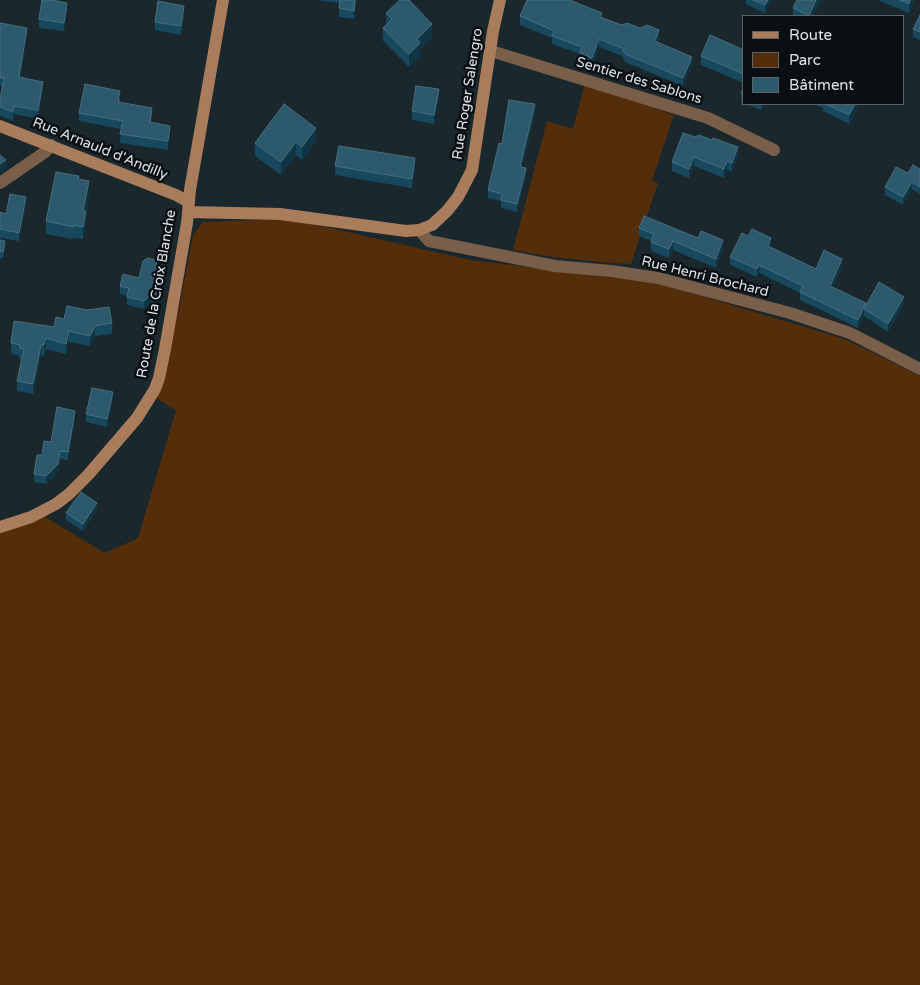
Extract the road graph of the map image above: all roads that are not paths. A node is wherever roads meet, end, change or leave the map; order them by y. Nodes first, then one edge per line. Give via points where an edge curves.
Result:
1 (223, 0) edge
2 (500, 0) edge
3 (491, 51) junction
4 (0, 126) edge
5 (51, 145) junction
6 (774, 150) dead end
7 (0, 183) edge
8 (188, 207) junction
9 (419, 230) junction
10 (920, 369) edge
11 (0, 527) edge

1 - 8 main road, Route de la Croix Blanche
2 - 3 main road, Rue Roger Salengro
3 - 6 street, Sentier des Sablons via 708,118
3 - 9 main road, Rue Roger Salengro via 472,170 448,212 432,225
4 - 5 main road, Rue Arnauld d'Andilly
5 - 7 street
5 - 8 main road, Rue Arnauld d'Andilly via 176,195
8 - 9 main road
8 - 11 main road, Route de la Croix Blanche via 159,378 147,403 69,494 31,517
9 - 10 street, Rue Henri Brochard via 429,241 481,253 555,266 658,278 790,313 850,333

